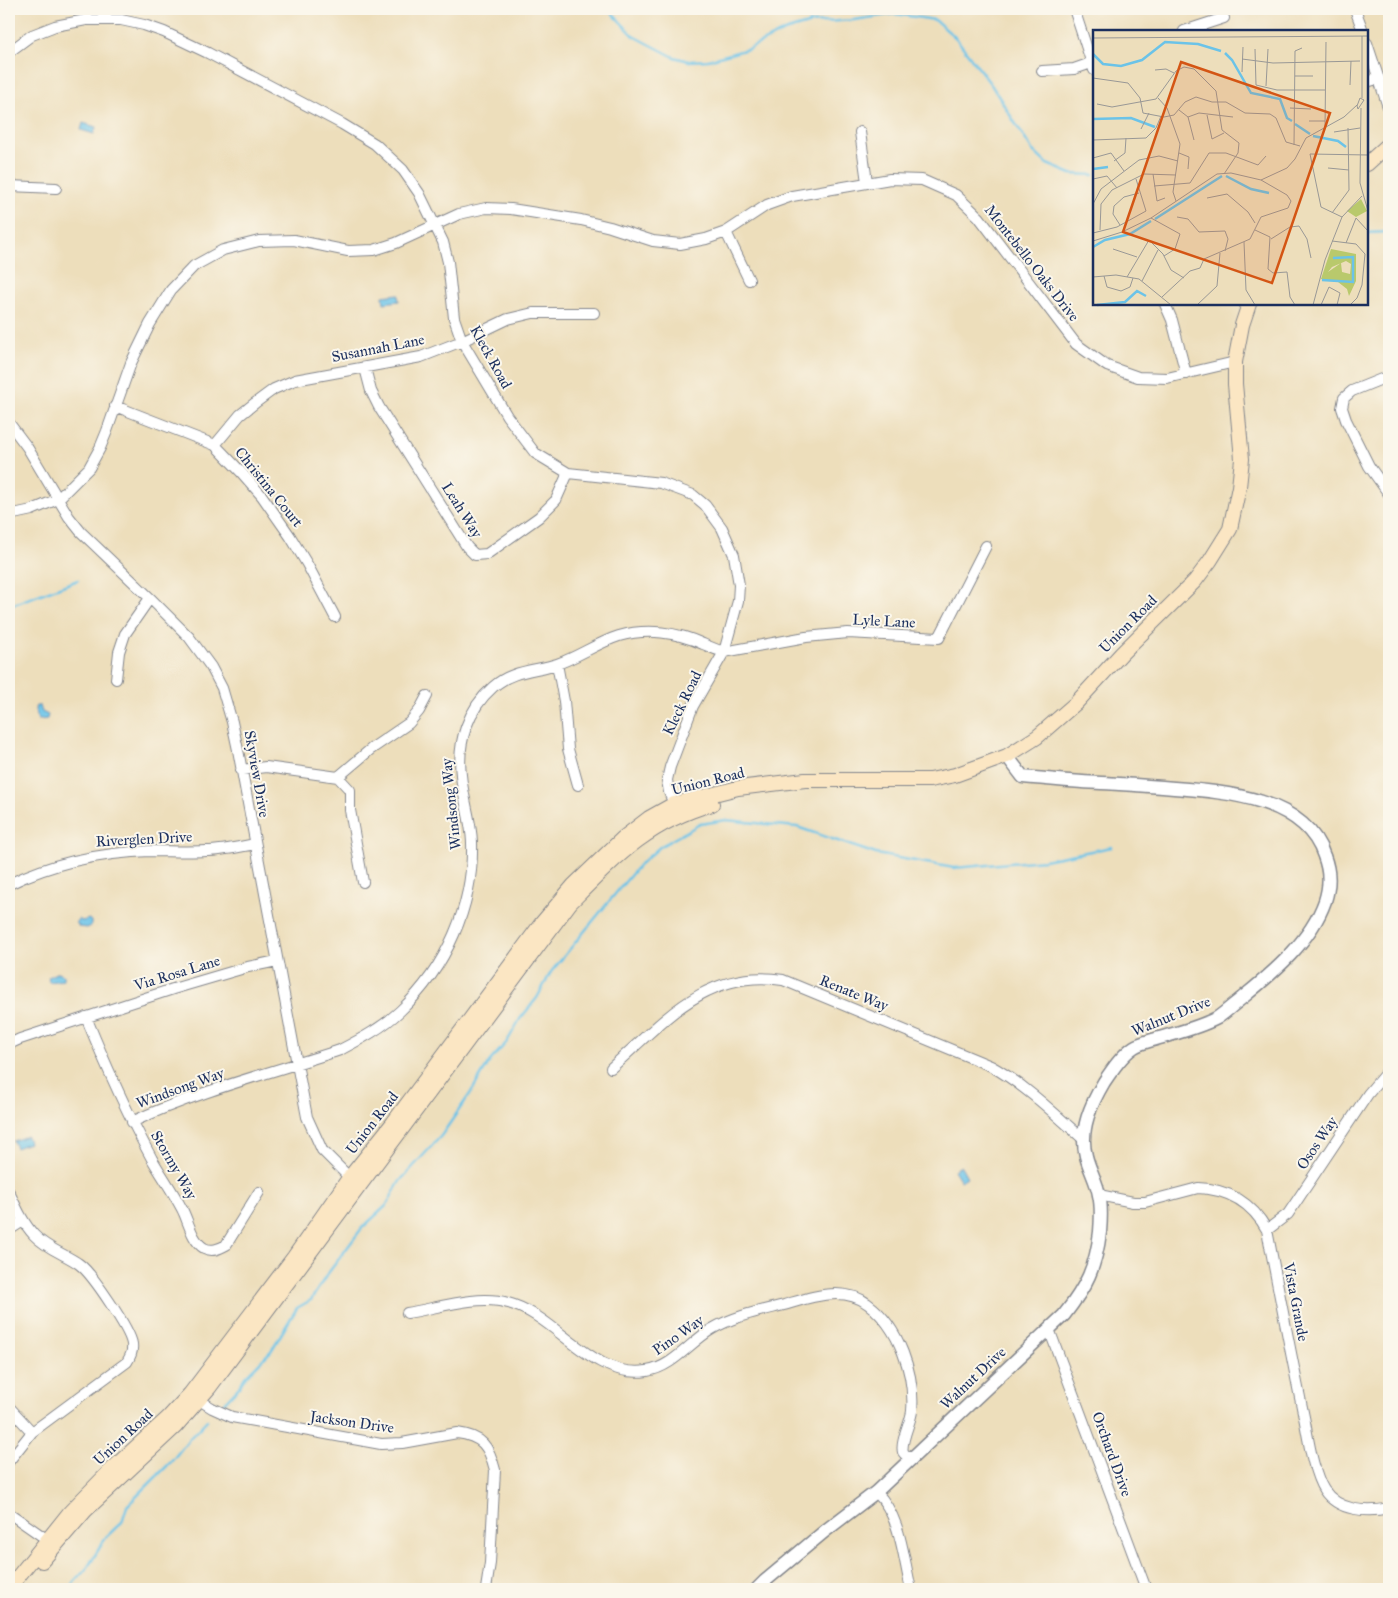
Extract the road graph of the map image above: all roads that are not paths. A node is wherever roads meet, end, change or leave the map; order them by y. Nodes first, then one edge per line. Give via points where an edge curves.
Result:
1 (1074, 9) edge
2 (1355, 9) edge
3 (1224, 18) dead end
4 (1187, 30) edge
5 (1363, 30) edge
6 (1368, 46) edge
7 (9, 52) edge
8 (1093, 62) edge
9 (1093, 65) edge
10 (1042, 71) dead end
11 (1379, 78) junction
12 (1368, 82) edge
13 (1389, 110) edge
14 (860, 132) dead end
15 (1389, 144) edge
16 (1368, 163) edge
17 (867, 182) junction
18 (9, 186) edge
19 (56, 188) dead end
20 (434, 224) junction
21 (726, 232) junction
22 (749, 280) dead end
23 (1165, 305) edge
24 (1249, 305) edge
25 (594, 313) dead end
26 (462, 341) junction
27 (1235, 362) junction
28 (366, 368) junction
29 (1186, 374) junction
30 (1389, 376) edge
31 (115, 406) junction
32 (9, 422) edge
33 (215, 445) junction
34 (568, 473) junction
35 (1389, 494) edge
36 (58, 499) junction
37 (9, 515) edge
38 (986, 546) dead end
39 (150, 598) junction
40 (335, 618) dead end
41 (724, 652) junction
42 (557, 664) junction
43 (116, 679) dead end
44 (426, 696) dead end
45 (1007, 756) junction
46 (241, 770) junction
47 (338, 777) junction
48 (578, 785) dead end
49 (676, 809) junction
50 (255, 844) junction
51 (363, 882) dead end
52 (9, 884) edge
53 (277, 961) junction
54 (86, 1017) junction
55 (9, 1044) edge
56 (296, 1064) junction
57 (611, 1068) dead end
58 (1389, 1069) edge
59 (132, 1122) junction
60 (1083, 1139) junction
61 (354, 1182) junction
62 (9, 1192) edge
63 (259, 1192) dead end
64 (1100, 1195) junction
65 (23, 1221) junction
66 (9, 1230) edge
67 (1267, 1230) junction
68 (408, 1313) dead end
69 (1049, 1329) junction
70 (195, 1397) junction
71 (9, 1407) edge
72 (32, 1432) junction
73 (9, 1460) edge
74 (911, 1460) junction
75 (876, 1492) junction
76 (1389, 1508) edge
77 (9, 1513) edge
78 (51, 1542) junction
79 (9, 1588) edge
80 (19, 1589) edge
81 (486, 1589) edge
82 (757, 1589) edge
83 (911, 1589) edge
84 (1146, 1589) edge

1 - 8 street
2 - 5 street
3 - 4 street
6 - 11 street
7 - 20 street, Kleck Road via 32,35 55,26 86,20 121,20 164,32 375,144 403,170
9 - 10 street
11 - 12 street
11 - 13 street
14 - 17 street
15 - 16 main road
17 - 21 street, Montebello Oaks Drive via 792,196 767,205
17 - 29 street, Montebello Oaks Drive via 922,180 956,195 979,217 1076,344 1107,366 1138,377 1167,378
18 - 19 street
20 - 21 street, Montebello Oaks Drive via 486,208 581,220 652,241 680,244
20 - 26 street, Kleck Road via 448,262 454,318
20 - 31 street, Montebello Oaks Drive via 374,250 348,251 294,240 259,241 223,250 194,266 172,290 150,324
21 - 22 street
23 - 29 street
24 - 27 main road, Union Road
25 - 26 street, Susannah Lane via 533,314 508,319
26 - 28 street, Susannah Lane via 421,357
26 - 34 street, Kleck Road via 507,416 535,453
27 - 29 street, Montebello Oaks Drive
27 - 45 main road, Union Road via 1242,459 1240,487 1230,528 1194,581 1076,703 1037,737
28 - 33 street, Susannah Lane via 295,380 274,389 240,415
28 - 34 street, Leah Way via 371,391 379,407 475,555 487,554 539,518 556,500
30 - 35 street via 1352,391 1344,398 1342,408 1369,466
31 - 33 street, Christina Court
31 - 36 street, Montebello Oaks Drive via 100,448 88,468
32 - 36 street, Skyview Drive
33 - 40 street, Christina Court via 262,496 290,536
34 - 41 street, Kleck Road via 661,483 679,488 705,504 725,533 737,572 738,601
36 - 37 street, Montebello Oaks Drive
36 - 39 street, Skyview Drive via 81,532
38 - 41 street, Lyle Lane via 939,638 848,633
39 - 43 street via 125,634
39 - 46 street, Skyview Drive via 189,637 211,667 222,688 232,722
41 - 42 street, Windsong Way via 682,636 638,632 618,636
41 - 49 street, Kleck Road via 693,706 670,767 667,780
42 - 48 street via 568,749
42 - 56 street, Windsong Way via 511,675 495,685 476,706 466,727 460,758 472,843 471,864 460,922 442,960 424,987 382,1026 340,1050
44 - 47 street via 409,723
45 - 49 main road, Union Road via 955,775 930,780 797,781 755,786
45 - 60 street, Walnut Drive via 1022,777 1220,791 1252,798 1292,816 1309,829 1328,867 1330,882 1321,913 1298,945 1266,979 1216,1018 1136,1046 1126,1054 1104,1084 1086,1119
46 - 47 street via 266,767
46 - 50 street, Skyview Drive
47 - 51 street via 350,790 350,810
49 - 61 main road, Union Road via 649,818 623,838 557,903 393,1123
50 - 52 street, Riverglen Drive via 207,851 150,851 85,857
50 - 53 street, Skyview Drive
53 - 54 street, Via Rosa Lane
53 - 56 street, Skyview Drive
54 - 55 street, Via Rosa Lane
54 - 59 street, Stormy Way
56 - 59 street, Windsong Way via 162,1108
56 - 61 street, Skyview Drive via 307,1117 322,1150
57 - 60 street, Renate Way via 686,1002 719,986 765,977 783,980 991,1066 1038,1099
58 - 67 street, Osos Way via 1368,1094 1288,1214
59 - 63 street, Stormy Way via 204,1248 213,1250 226,1245
60 - 64 street, Walnut Drive
61 - 70 main road, Union Road via 294,1257
62 - 65 street
64 - 67 street, Vista Grande via 1145,1202 1198,1188 1218,1190 1241,1200 1257,1214
64 - 69 street, Walnut Drive via 1101,1219 1094,1264 1073,1303
65 - 66 street
65 - 72 street via 46,1246 80,1265 91,1276 128,1332 132,1349 127,1362
67 - 76 street, Vista Grande via 1308,1438 1324,1490 1350,1508 1365,1511
68 - 74 street, Pino Way via 475,1301 507,1302 521,1307 610,1367 637,1373 660,1367 701,1336 734,1319 819,1295 853,1296 880,1314 903,1353 912,1390 912,1413 903,1452
69 - 74 street, Walnut Drive
69 - 84 street, Orchard Drive
70 - 78 main road, Union Road via 110,1471 70,1512
70 - 81 street, Jackson Drive via 232,1417 365,1442 392,1444 457,1433 482,1442 492,1457 495,1470
71 - 72 street
72 - 73 street
74 - 75 street, Walnut Drive
75 - 82 street, Walnut Drive
75 - 83 street via 885,1500 895,1521
77 - 78 street
78 - 79 main road, Union Road
78 - 80 main road, Union Road

